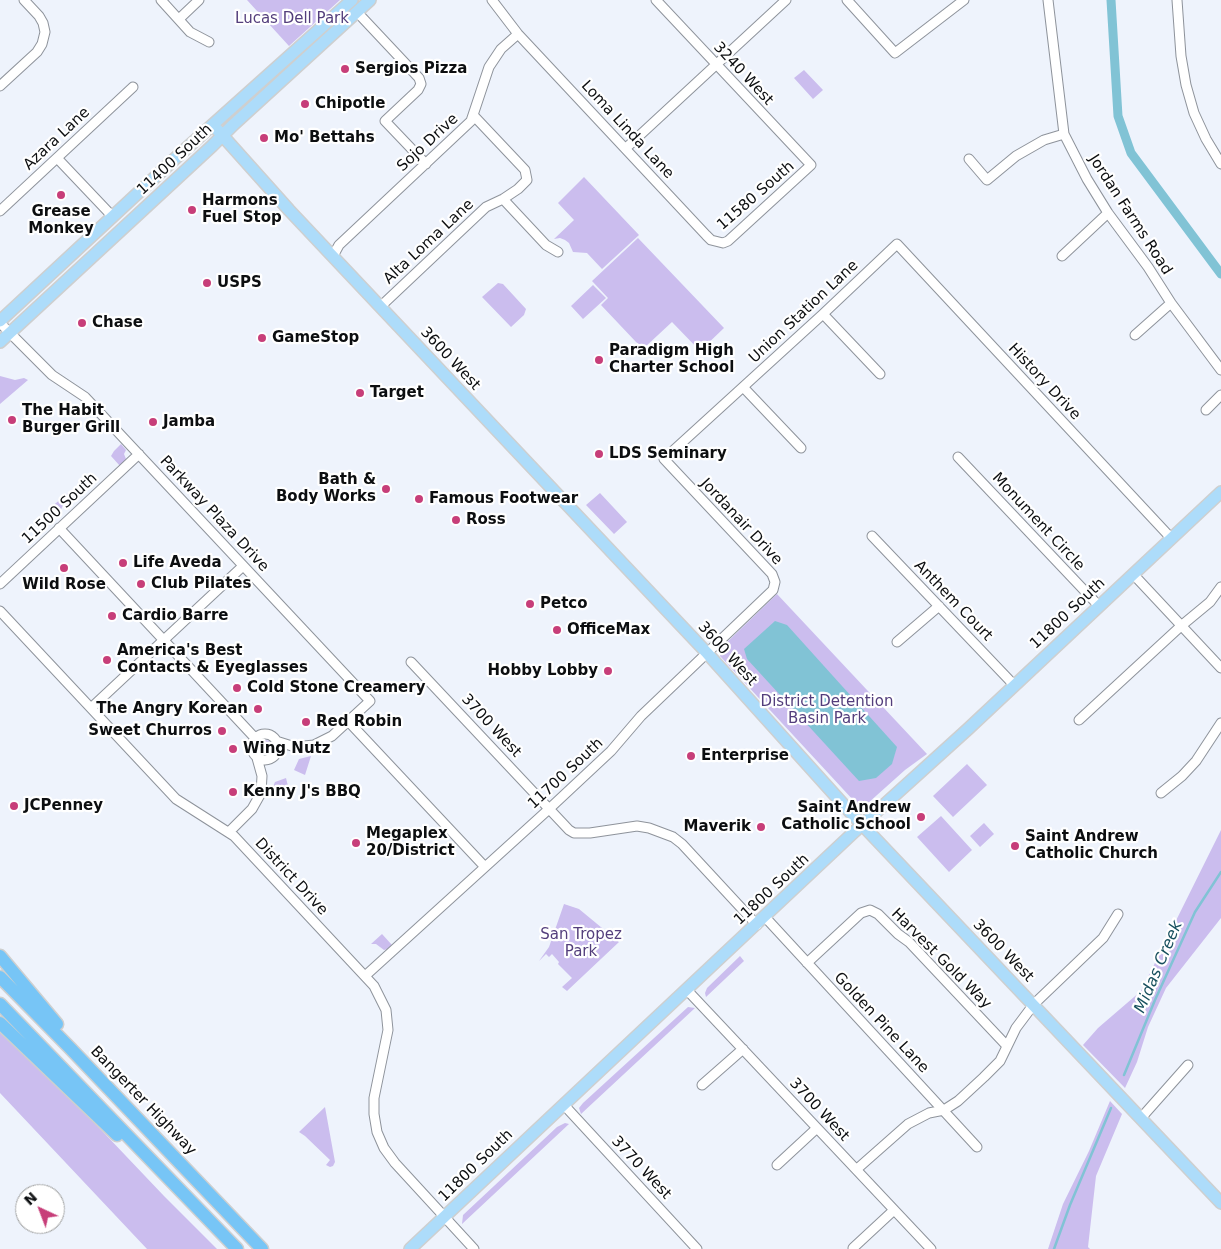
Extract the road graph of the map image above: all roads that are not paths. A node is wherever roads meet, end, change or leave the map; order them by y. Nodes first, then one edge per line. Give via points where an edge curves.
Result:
1 (24, 0) edge
2 (161, 0) edge
3 (199, 0) edge
4 (352, 0) edge
5 (370, 0) edge
6 (492, 0) edge
7 (656, 0) edge
8 (786, 0) edge
9 (848, 0) edge
10 (964, 0) edge
11 (1048, 0) edge
12 (1177, 0) edge
13 (357, 12) junction
14 (179, 19) junction
15 (518, 34) junction
16 (208, 42) dead end
17 (716, 65) junction
18 (0, 86) edge
19 (133, 87) dead end
20 (474, 116) junction
21 (213, 125) junction
22 (1064, 134) junction
23 (223, 136) junction
24 (626, 148) junction
25 (180, 154) junction
26 (57, 158) junction
27 (969, 159) dead end
28 (426, 164) junction
29 (1221, 164) edge
30 (811, 166) joint
31 (503, 199) junction
32 (0, 211) edge
33 (1108, 213) junction
34 (113, 217) junction
35 (124, 228) junction
36 (717, 243) joint
37 (896, 244) joint
38 (558, 252) dead end
39 (332, 256) junction
40 (1062, 256) dead end
41 (74, 273) junction
42 (1171, 303) junction
43 (380, 307) junction
44 (823, 314) junction
45 (0, 322) edge
46 (10, 333) junction
47 (1135, 334) dead end
48 (0, 342) edge
49 (1221, 370) edge
50 (880, 374) dead end
51 (743, 387) junction
52 (1221, 395) edge
53 (1206, 410) dead end
54 (801, 448) dead end
55 (139, 454) junction
56 (958, 457) dead end
57 (664, 460) joint
58 (1221, 492) edge
59 (59, 528) junction
60 (872, 536) dead end
61 (1171, 538) junction
62 (244, 566) junction
63 (1133, 574) junction
64 (775, 582) joint
65 (0, 584) edge
66 (1221, 587) edge
67 (939, 606) junction
68 (1099, 606) junction
69 (0, 611) edge
70 (1181, 626) junction
71 (164, 640) junction
72 (897, 642) dead end
73 (706, 653) junction
74 (412, 662) dead end
75 (1221, 668) edge
76 (1014, 685) junction
77 (91, 708) junction
78 (1079, 720) dead end
79 (348, 721) junction
80 (1221, 723) edge
81 (256, 738) junction
82 (276, 740) junction
83 (295, 747) junction
84 (274, 757) junction
85 (257, 758) junction
86 (262, 776) junction
87 (1161, 793) dead end
88 (549, 809) junction
89 (862, 825) junction
90 (229, 832) junction
91 (485, 867) junction
92 (1118, 914) dead end
93 (761, 921) junction
94 (0, 956) edge
95 (807, 963) junction
96 (365, 976) junction
97 (0, 977) edge
98 (688, 990) junction
99 (0, 1004) edge
100 (1034, 1004) junction
101 (0, 1023) edge
102 (1007, 1046) junction
103 (70, 1048) junction
104 (743, 1048) junction
105 (1188, 1065) dead end
106 (702, 1085) dead end
107 (564, 1105) junction
108 (944, 1110) junction
109 (1141, 1118) junction
110 (818, 1128) junction
111 (978, 1147) dead end
112 (142, 1151) junction
113 (777, 1165) dead end
114 (857, 1169) junction
115 (1221, 1203) edge
116 (894, 1210) junction
117 (444, 1217) junction
118 (853, 1248) edge
119 (237, 1249) edge
120 (262, 1249) edge
121 (410, 1249) edge
122 (474, 1249) edge
123 (697, 1249) edge
124 (931, 1249) edge

1 - 18 street via 39,16 45,32 42,44
2 - 14 street
3 - 14 street
4 - 21 main road, 11400 South
5 - 13 main road, 11400 South
6 - 15 street, Loma Linda Lane
7 - 17 street, 3240 West
8 - 17 street
9 - 10 street via 894,53
11 - 22 street, Jordan Farms Road
12 - 29 street via 1186,85 1194,113
13 - 23 main road, 11400 South
13 - 28 street via 419,78 418,90 385,120
14 - 16 street via 192,33
15 - 20 street, Sojo Drive via 489,67
15 - 24 street, Loma Linda Lane
17 - 24 street
17 - 30 street, 3240 West
19 - 26 street, Azara Lane
20 - 28 street, Sojo Drive
20 - 31 street, Alta Loma Lane via 527,173 527,180
21 - 23 main road, 3600 West
21 - 25 main road, 11400 South
22 - 27 street via 1044,140 1016,156 987,180
22 - 33 street, Jordan Farms Road
23 - 35 main road, 11400 South
23 - 39 main road, 3600 West
24 - 36 street, Loma Linda Lane
25 - 34 main road, 11400 South
25 - 35 main road via 159,182 123,217
26 - 32 street, Azara Lane
26 - 34 street
28 - 39 street, Sojo Drive
30 - 36 street, 11580 South via 728,241
31 - 38 street via 546,245
31 - 43 street, Alta Loma Lane via 486,207
33 - 40 street
33 - 42 street, Jordan Farms Road
34 - 41 main road via 115,222 77,261
34 - 45 main road, 11400 South
35 - 41 main road, 11400 South
37 - 44 street, Union Station Lane
37 - 61 street, History Drive
39 - 43 main road, 3600 West
41 - 46 main road, 11400 South
42 - 47 street
42 - 49 street, Jordan Farms Road
43 - 73 main road, 3600 West
44 - 50 street
44 - 51 street, Union Station Lane
45 - 46 street, Parkway Plaza Drive
46 - 48 main road, 11400 South
46 - 55 street, Parkway Plaza Drive via 52,375 85,397
51 - 54 street
51 - 57 street, Union Station Lane
52 - 53 street
55 - 59 street, 11500 South
55 - 62 street, Parkway Plaza Drive
56 - 68 street, Monument Circle
57 - 64 street, Jordanair Drive via 772,574
58 - 61 main road, 11800 South
59 - 65 street, 11500 South
59 - 71 street
60 - 67 street, Anthem Court
61 - 63 main road, 11800 South
62 - 71 street
62 - 79 street, Parkway Plaza Drive via 370,701
63 - 68 main road, 11800 South
63 - 70 street
64 - 73 street, 11700 South via 773,590
66 - 70 street via 1210,602
67 - 72 street
67 - 76 street, Anthem Court
68 - 76 main road, 11800 South
69 - 77 street, District Drive
70 - 75 street
70 - 78 street
71 - 77 street
71 - 81 street
73 - 88 street, 11700 South via 641,716 611,751
73 - 89 main road, 3600 West
74 - 88 street, 3700 West
76 - 89 main road, 11800 South
77 - 90 street, District Drive via 176,799
79 - 83 street, Parkway Plaza Drive via 314,745
79 - 91 street
80 - 87 street via 1196,761
81 - 82 street via 266,734
81 - 85 street via 252,749
82 - 83 street
82 - 84 street via 278,748
83 - 84 street, Parkway Plaza Drive
84 - 85 street
84 - 86 street
85 - 86 street
86 - 90 street via 261,793 252,809
88 - 91 street, 11700 South
88 - 93 street, 3700 West via 574,834 637,826 673,837
89 - 93 main road, 11800 South
89 - 100 main road, 3600 West
90 - 96 street, District Drive
91 - 96 street, 11700 South
92 - 100 street via 1104,938
93 - 95 street, Golden Pine Lane
93 - 98 main road, 11800 South
94 - 103 highway via 60,1028
95 - 102 street, Harvest Gold Way via 860,913 870,910 909,942
95 - 108 street, Golden Pine Lane
96 - 117 street, District Drive via 380,997 387,1020 387,1038 374,1098 377,1132 395,1163
97 - 103 highway, Bangerter Highway
98 - 104 street, 3700 West
98 - 107 main road, 11800 South
99 - 112 highway
100 - 102 street
100 - 109 main road, 3600 West
101 - 112 highway via 112,1132
102 - 108 street via 1000,1061
103 - 120 highway, Bangerter Highway
104 - 106 street
104 - 110 street, 3700 West
105 - 109 street
107 - 117 main road, 11800 South
107 - 123 street, 3770 West
108 - 111 street, Golden Pine Lane
108 - 114 street via 929,1113 908,1124
109 - 115 main road, 3600 West
110 - 113 street
110 - 114 street, 3700 West
112 - 119 highway
114 - 116 street, 3700 West
116 - 118 street
116 - 124 street, 3700 West
117 - 121 main road, 11800 South
117 - 122 street, District Drive

